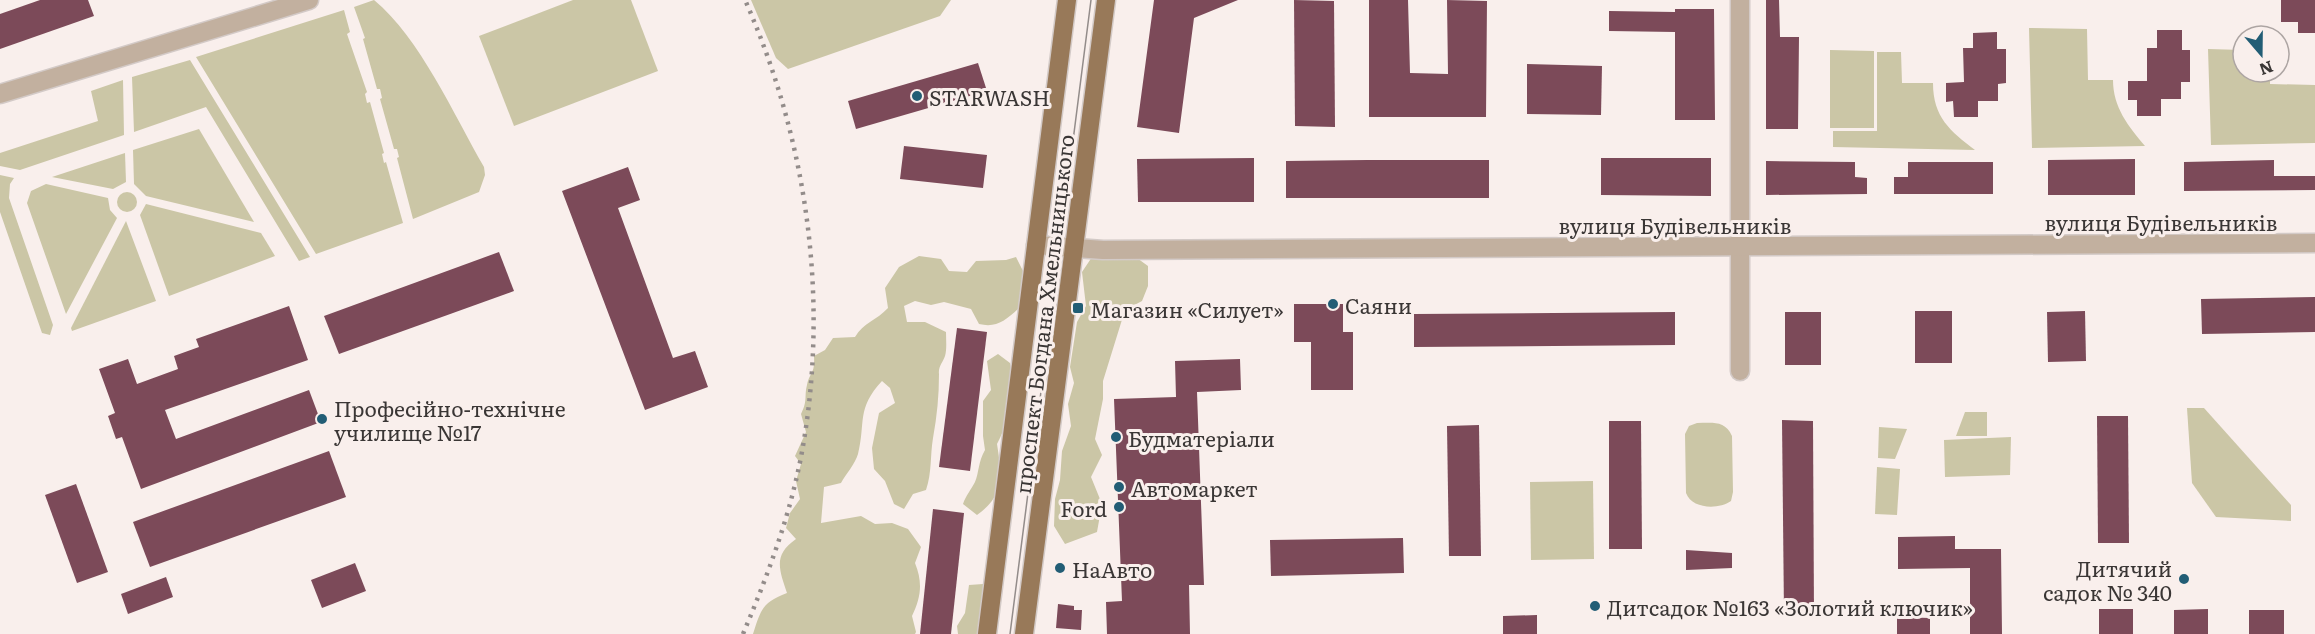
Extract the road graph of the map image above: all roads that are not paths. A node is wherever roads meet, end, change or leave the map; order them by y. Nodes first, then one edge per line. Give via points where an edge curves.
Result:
1 (309, 0) edge
2 (1067, 0) edge
3 (1106, 0) edge
4 (1740, 0) edge
5 (0, 94) edge
6 (2315, 243) edge
7 (1036, 245) junction
8 (1741, 246) junction
9 (1073, 248) junction
10 (1740, 371) dead end
11 (987, 634) edge
12 (1024, 634) edge

1 - 5 street
2 - 7 main road, проспект Богдана Хмельницького
3 - 9 main road, проспект Богдана Хмельницького
4 - 8 street
6 - 8 street, вулиця Будівельників
7 - 9 street, вулиця Будівельників
7 - 11 main road, проспект Богдана Хмельницького
8 - 9 street, вулиця Будівельників
8 - 10 street
9 - 12 main road, проспект Богдана Хмельницького

